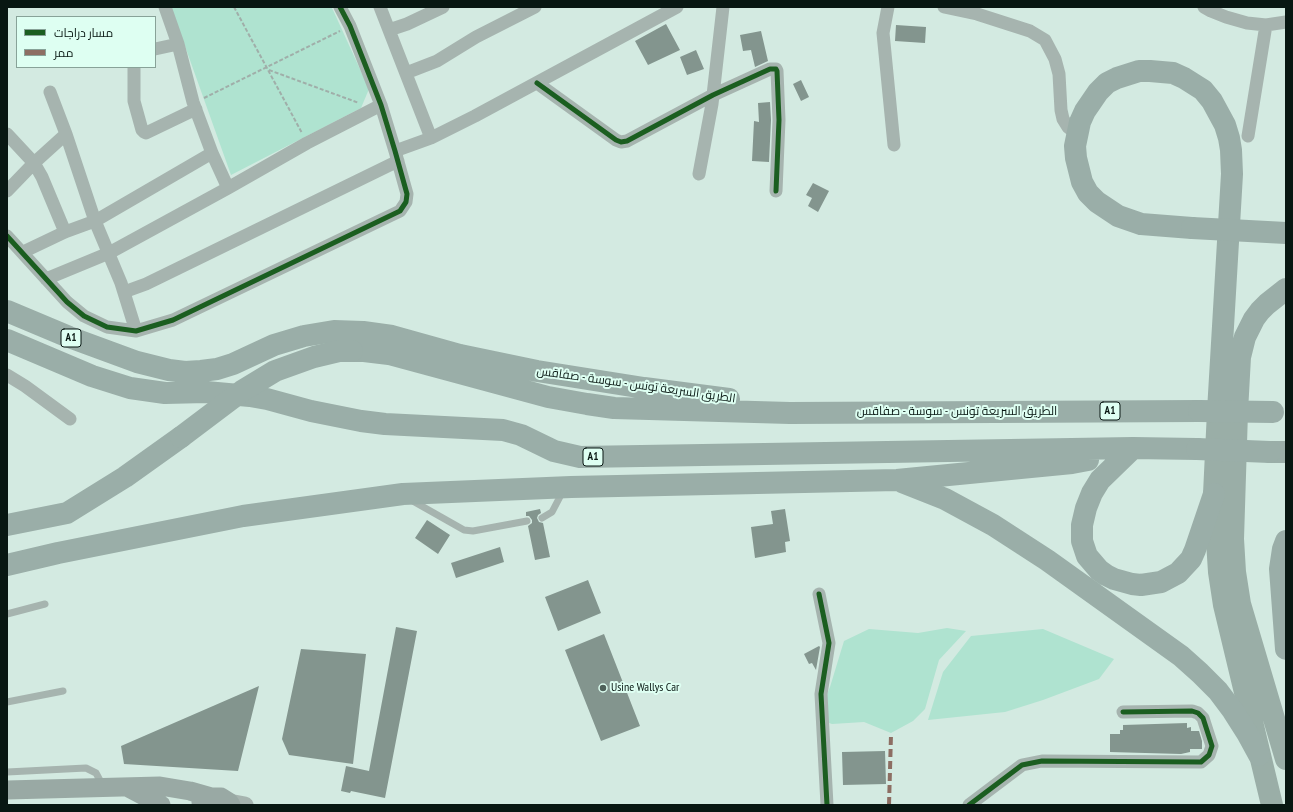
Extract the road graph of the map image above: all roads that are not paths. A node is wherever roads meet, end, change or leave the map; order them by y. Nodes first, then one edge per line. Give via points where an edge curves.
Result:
1 (165, 7) edge
2 (340, 7) edge
3 (380, 7) edge
4 (443, 7) edge
5 (535, 7) edge
6 (677, 7) edge
7 (723, 7) edge
8 (888, 7) edge
9 (944, 7) edge
10 (1204, 7) edge
11 (1286, 22) edge
12 (1266, 25) junction
13 (389, 30) junction
14 (178, 44) junction
15 (156, 49) edge
16 (134, 68) edge
17 (406, 73) junction
18 (537, 83) junction
19 (50, 92) dead end
20 (713, 95) junction
21 (195, 105) junction
22 (376, 107) junction
23 (7, 134) edge
24 (66, 134) junction
25 (1077, 134) junction
26 (1248, 136) dead end
27 (431, 138) junction
28 (894, 145) dead end
29 (212, 153) junction
30 (396, 156) junction
31 (34, 163) junction
32 (699, 174) dead end
33 (228, 188) junction
34 (7, 191) edge
35 (776, 191) dead end
36 (95, 221) junction
37 (65, 232) junction
38 (1286, 233) edge
39 (7, 236) edge
40 (23, 252) junction
41 (109, 253) junction
42 (46, 279) junction
43 (1286, 289) edge
44 (124, 292) junction
45 (7, 311) edge
46 (136, 332) junction
47 (7, 340) edge
48 (7, 375) edge
49 (1218, 411) junction
50 (790, 413) junction
51 (1279, 413) edge
52 (70, 419) dead end
53 (1133, 448) junction
54 (1104, 449) junction
55 (1278, 452) edge
56 (897, 480) junction
57 (565, 488) junction
58 (403, 494) junction
59 (1214, 494) junction
60 (542, 518) dead end
61 (527, 521) dead end
62 (7, 525) edge
63 (1286, 541) edge
64 (7, 565) edge
65 (819, 594) dead end
66 (45, 604) dead end
67 (7, 614) edge
68 (1286, 649) edge
69 (63, 691) dead end
70 (7, 702) edge
71 (1123, 712) dead end
72 (1259, 755) junction
73 (1286, 759) edge
74 (7, 772) edge
75 (128, 787) junction
76 (104, 788) junction
77 (7, 790) edge
78 (204, 801) edge
79 (235, 804) edge
80 (161, 805) edge
81 (827, 805) edge
82 (969, 805) edge
83 (1272, 805) edge

1 - 14 street
2 - 22 street via 350,26
3 - 13 street
4 - 13 street
5 - 17 street via 476,37 437,61
6 - 18 street
7 - 20 street
8 - 28 street via 883,33
9 - 25 street via 977,14 1030,32 1045,40 1058,69 1063,119
10 - 12 street via 1226,17
11 - 12 street
12 - 26 street
13 - 17 street
14 - 15 street
14 - 21 street
16 - 21 street via 134,102 144,132
17 - 27 street
18 - 20 street via 621,142
18 - 27 street
19 - 24 street
20 - 32 street
20 - 35 street via 770,69 776,69 779,120
21 - 29 street
22 - 30 street
22 - 33 street
23 - 31 street
24 - 31 street
24 - 36 street
25 - 38 highway, bridge via 1078,171 1088,193 1118,216 1141,224
25 - 49 highway via 1085,111 1098,92 1117,78 1139,72 1161,71 1184,78 1203,90 1219,112 1229,138 1232,162
27 - 30 street
29 - 33 street
29 - 36 street
30 - 44 street via 146,284
30 - 46 street via 407,194 406,202 400,210 173,320
31 - 34 street
31 - 37 street
33 - 41 street
36 - 37 street
36 - 41 street
37 - 40 street
39 - 40 street
40 - 42 street
41 - 42 street
41 - 44 street
42 - 46 street via 67,302 92,321 107,327
43 - 49 highway via 1260,311 1252,324
44 - 46 street
45 - 50 highway, الطريق السريعة تونس - سوسة - صفاقس / A1 via 68,337 137,362 168,370 185,372 217,369 274,345 304,336 334,331 363,332 392,336 460,355 537,371 759,403
47 - 54 highway, A1 via 92,376 130,388 165,393 206,392 250,396 311,411 385,424 503,430 521,435 554,451 580,457
48 - 52 street
49 - 50 highway, الطريق السريعة تونس - سوسة - صفاقس / A1
49 - 51 highway, الطريق السريعة تونس - سوسة - صفاقس / A1, bridge
49 - 59 highway
49 - 73 highway via 1240,604
50 - 62 highway, bridge via 641,409 587,404 548,397 389,354 339,351 275,371 242,391 125,477 67,513
53 - 54 highway, A1
53 - 55 highway, A1, bridge
53 - 59 highway via 1100,480 1086,508 1082,525 1082,541 1088,556 1098,570 1106,575 1141,585 1161,582 1178,573 1191,559
54 - 56 highway via 1079,462
56 - 57 highway
56 - 72 highway via 945,500 993,525 1182,656 1233,711
57 - 58 highway
57 - 60 lane via 552,512
58 - 61 lane via 464,530 473,531
58 - 64 highway via 243,516
59 - 72 highway via 1219,572 1224,605
63 - 68 highway via 1280,569
65 - 81 street via 828,643 821,694
66 - 67 lane
69 - 70 lane
71 - 82 street via 1198,713 1203,718 1212,746 1209,755 1201,762 1042,762 1022,765
72 - 83 highway
74 - 76 lane via 86,768 96,773
75 - 76 main road
75 - 78 main road via 160,786 190,791
75 - 80 main road
76 - 77 main road
78 - 79 main road via 221,797

